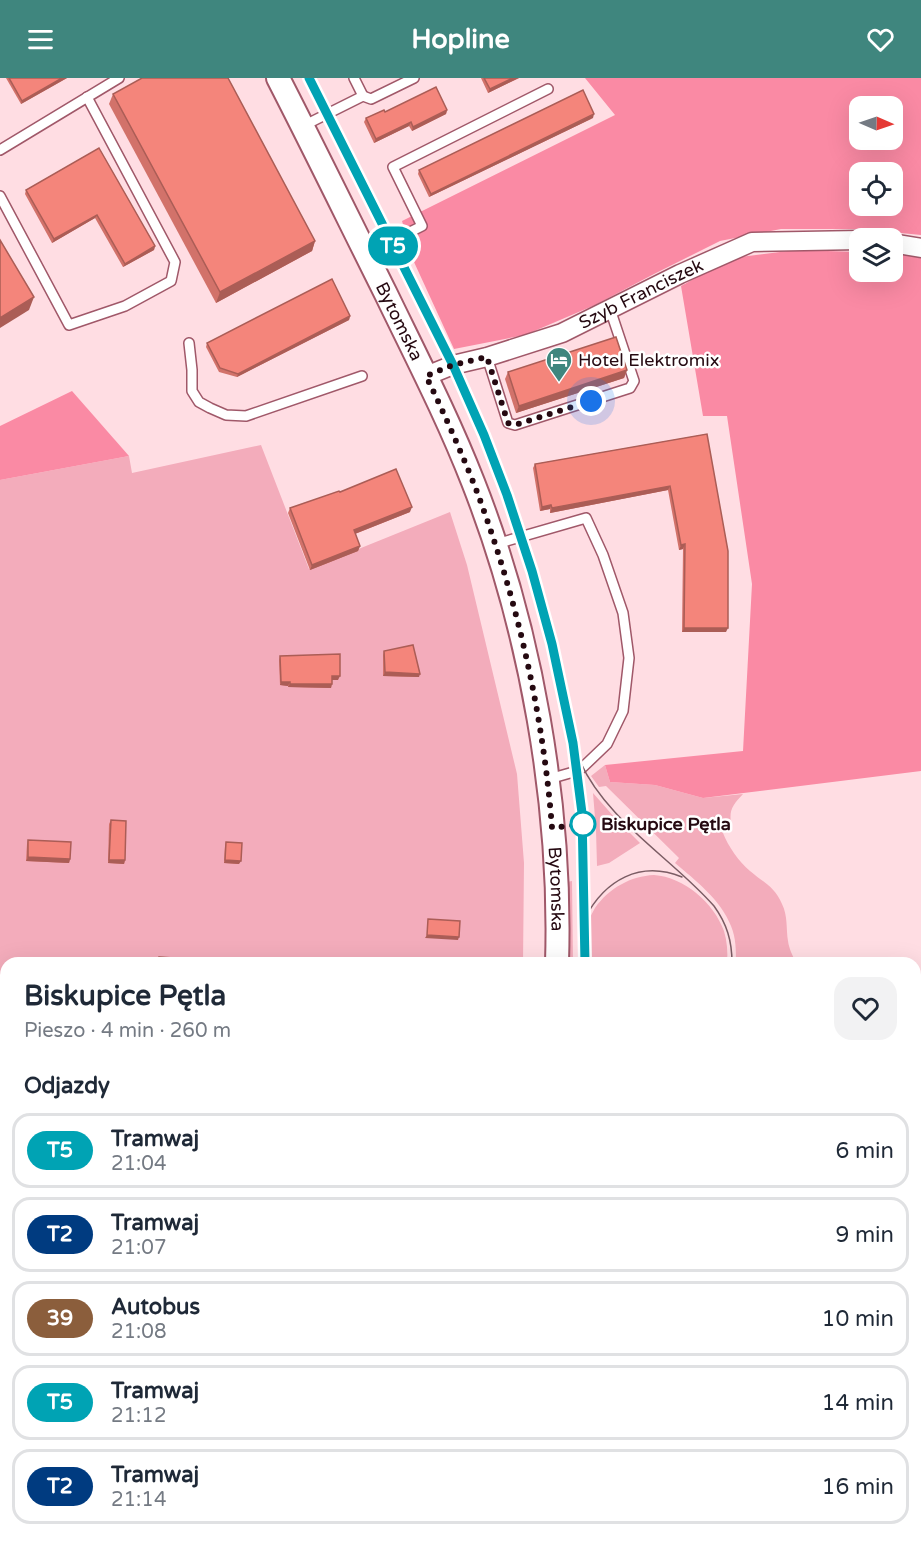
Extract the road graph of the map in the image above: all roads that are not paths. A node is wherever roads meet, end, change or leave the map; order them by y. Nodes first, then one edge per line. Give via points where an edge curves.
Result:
1 (119, 78) edge
2 (279, 78) edge
3 (354, 78) edge
4 (414, 78) edge
5 (548, 89) dead end
6 (363, 96) junction
7 (87, 98) junction
8 (303, 126) junction
9 (0, 150) edge
10 (0, 196) edge
11 (849, 240) edge
12 (903, 245) edge
13 (921, 248) edge
14 (366, 254) junction
15 (610, 309) junction
16 (189, 343) dead end
17 (487, 357) junction
18 (362, 376) dead end
19 (426, 376) junction
20 (495, 544) junction
21 (547, 780) junction
22 (557, 957) edge

1 - 7 lane
2 - 8 street, Bytomska
3 - 6 lane
4 - 6 lane via 371,99
5 - 14 lane via 393,167 422,226
6 - 8 lane
7 - 9 lane
7 - 10 lane via 175,262 171,281 125,306 69,325
8 - 14 street, Bytomska
11 - 15 street, Szyb Franciszek via 752,242
12 - 13 street
14 - 19 street, Bytomska
15 - 17 street, Szyb Franciszek via 562,333
15 - 17 lane via 634,381 630,388 515,425 508,423
16 - 18 lane via 192,391 199,402 226,415 246,416
17 - 19 street, Szyb Franciszek
19 - 20 street, Bytomska via 452,430
20 - 21 street, Bytomska via 521,634
20 - 21 lane via 586,518 623,613 629,658 623,711 606,744 583,767
21 - 22 street, Bytomska via 556,874

